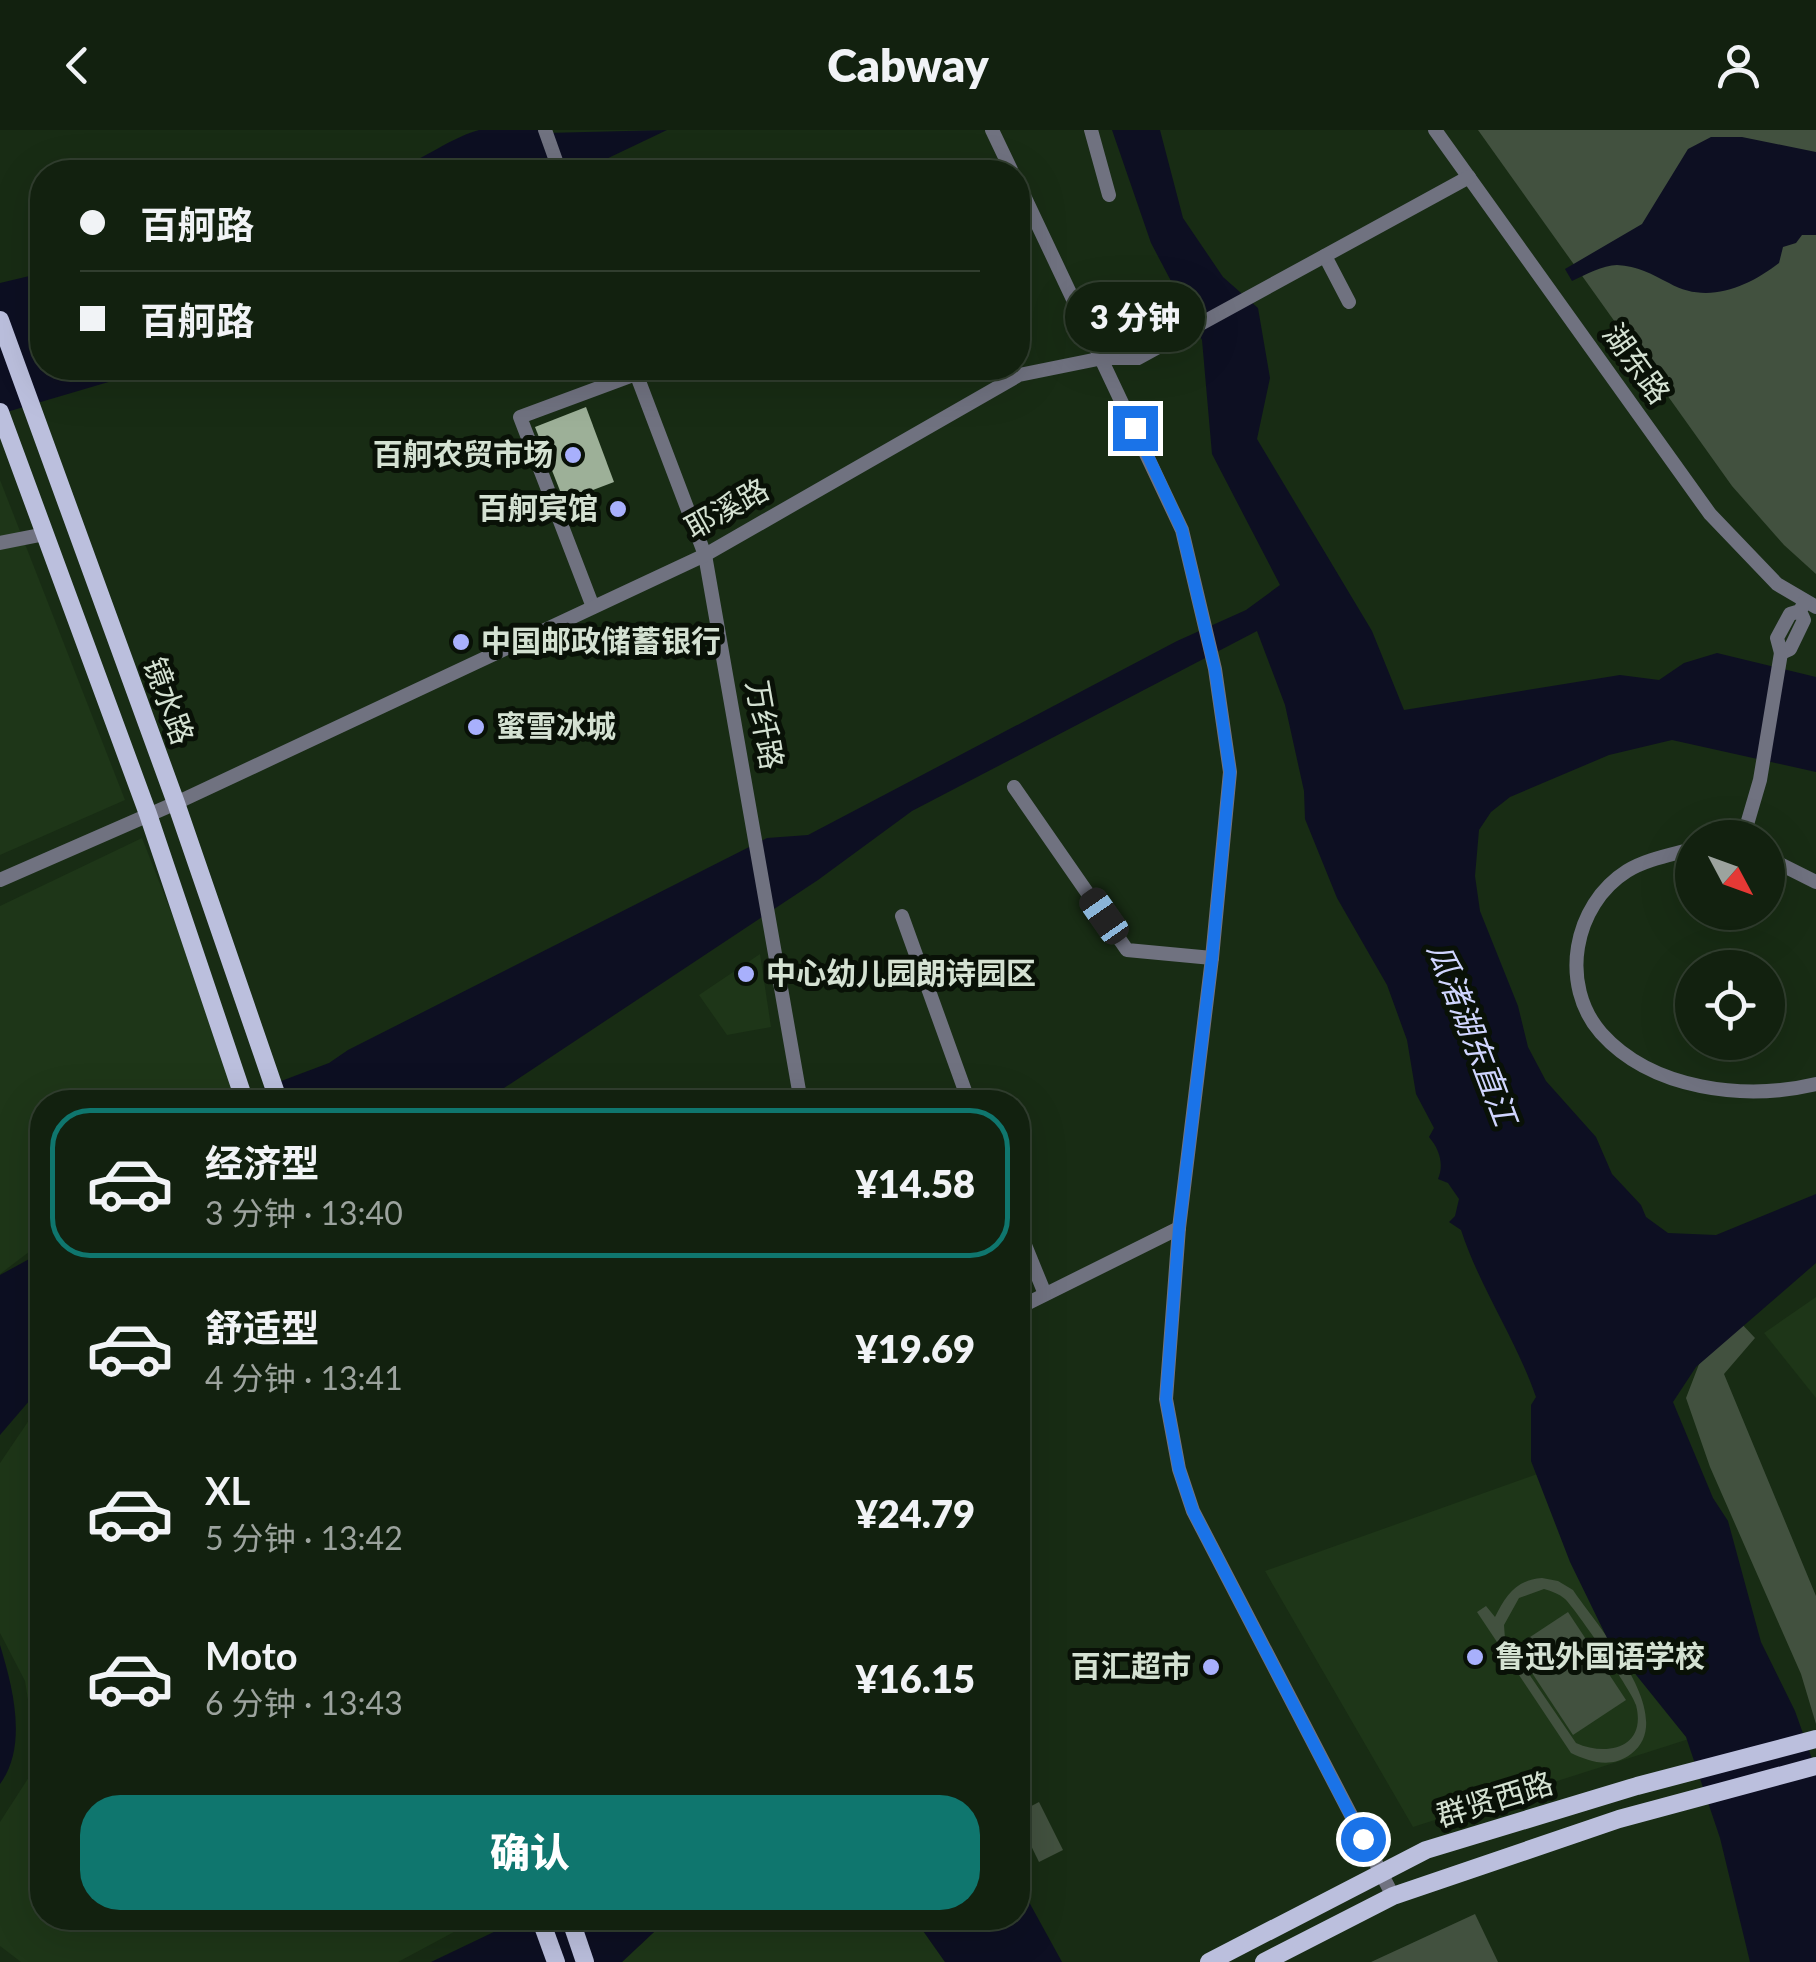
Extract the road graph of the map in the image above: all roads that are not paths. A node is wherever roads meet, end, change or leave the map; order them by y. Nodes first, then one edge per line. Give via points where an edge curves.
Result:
1 (545, 130) edge
2 (1091, 130) edge
3 (1435, 130) edge
4 (995, 131) edge
5 (556, 160) edge
6 (1007, 160) edge
7 (1469, 177) junction
8 (1109, 195) dead end
9 (1030, 208) edge
10 (1325, 256) junction
11 (1350, 302) dead end
12 (0, 320) edge
13 (1102, 358) junction
14 (1030, 372) edge
15 (613, 380) edge
16 (638, 380) edge
17 (1009, 380) edge
18 (2, 417) edge
19 (45, 534) junction
20 (0, 543) edge
21 (705, 555) junction
22 (1807, 606) edge
23 (592, 608) junction
24 (1014, 787) dead end
25 (176, 803) junction
26 (148, 814) junction
27 (1748, 820) edge
28 (1675, 853) edge
29 (1785, 866) edge
30 (0, 880) edge
31 (1816, 882) edge
32 (902, 916) dead end
33 (1212, 958) junction
34 (1816, 1084) edge
35 (241, 1090) edge
36 (275, 1090) edge
37 (799, 1090) edge
38 (966, 1090) edge
39 (1179, 1228) junction
40 (1030, 1257) edge
41 (1045, 1294) junction
42 (1030, 1302) edge
43 (1813, 1740) edge
44 (1816, 1766) edge
45 (1381, 1874) junction
46 (1393, 1896) junction
47 (544, 1930) edge
48 (574, 1930) edge
49 (556, 1962) edge
50 (585, 1962) edge
51 (1209, 1962) edge
52 (1264, 1962) edge

1 - 5 street
2 - 8 street
3 - 7 street, 湖东路
4 - 6 street
7 - 10 street, 耶溪路
7 - 22 street, 湖东路 via 1710,514
9 - 13 street
10 - 11 street
10 - 13 street, 耶溪路 via 1138,358
12 - 25 main road, 镜水路
13 - 14 street, 耶溪路
13 - 33 street via 1182,530 1215,670 1230,772
15 - 23 street via 520,418
16 - 21 street, 万纤路
17 - 21 street, 耶溪路
18 - 19 main road, 镜水路
19 - 20 street
19 - 26 main road, 镜水路
21 - 23 street, 耶溪路
21 - 37 street, 万纤路
22 - 27 street via 1790,649 1779,658
23 - 25 street, 耶溪路
24 - 33 street via 1127,950
25 - 26 street, 耶溪路
25 - 36 main road, 镜水路
26 - 30 street, 耶溪路
26 - 35 main road, 镜水路
28 - 34 street via 1626,872 1590,914 1576,955 1584,1007 1601,1033 1631,1058 1698,1086 1753,1092
29 - 31 street
32 - 38 street
33 - 39 street
39 - 41 street
39 - 45 street via 1166,1399 1179,1469 1193,1511
40 - 41 street
41 - 42 street
43 - 45 main road, 群贤西路 via 1426,1850
44 - 46 main road, 群贤西路 via 1698,1796
45 - 46 street
45 - 51 main road, 群贤西路
46 - 52 main road, 群贤西路
47 - 49 main road
48 - 50 main road

